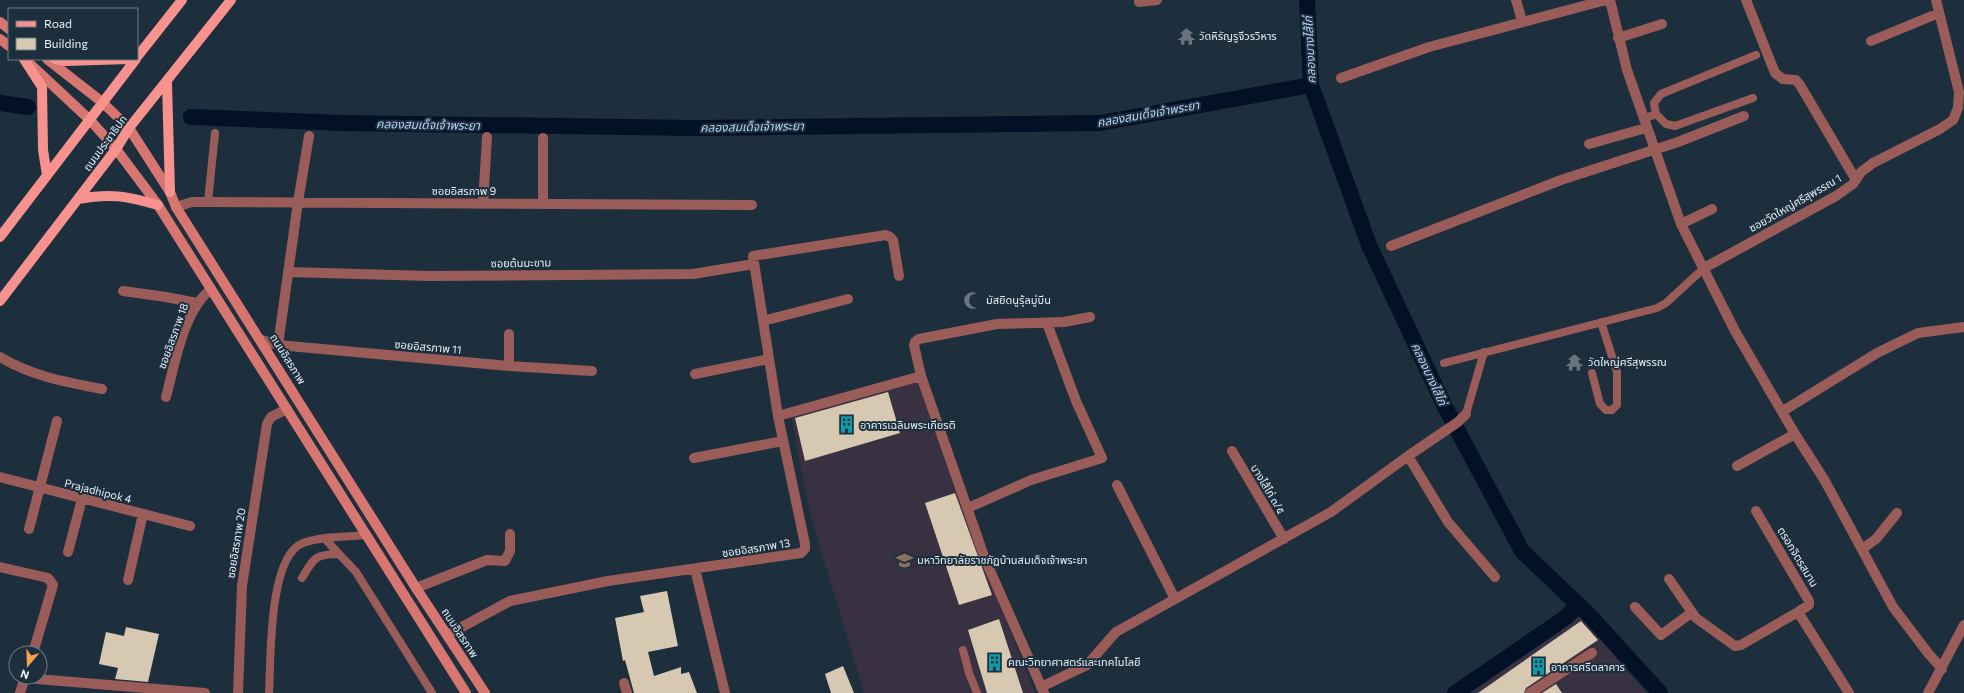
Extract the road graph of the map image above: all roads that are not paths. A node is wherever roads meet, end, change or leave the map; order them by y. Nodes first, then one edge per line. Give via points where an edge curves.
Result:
1 (182, 0) edge
2 (231, 0) edge
3 (1157, 0) edge
4 (1516, 0) edge
5 (1606, 0) edge
6 (1610, 0) edge
7 (1746, 0) edge
8 (1936, 0) edge
9 (1139, 1) edge
10 (1939, 13) junction
11 (1522, 21) junction
12 (0, 22) edge
13 (1662, 24) dead end
14 (8, 28) edge
15 (1618, 38) junction
16 (0, 39) edge
17 (1871, 41) dead end
18 (8, 45) edge
19 (138, 55) edge
20 (1756, 55) dead end
21 (25, 60) edge
22 (25, 60) edge
23 (48, 60) edge
24 (60, 60) edge
25 (98, 60) edge
26 (134, 60) edge
27 (1341, 78) dead end
28 (167, 83) junction
29 (1753, 98) dead end
30 (102, 102) junction
31 (1656, 114) junction
32 (1744, 116) dead end
33 (90, 120) junction
34 (1645, 123) junction
35 (129, 128) junction
36 (215, 133) dead end
37 (310, 136) dead end
38 (487, 137) dead end
39 (543, 138) dead end
40 (1589, 144) dead end
41 (116, 149) junction
42 (1655, 150) junction
43 (47, 175) junction
44 (1856, 180) junction
45 (170, 192) junction
46 (78, 199) junction
47 (208, 202) junction
48 (298, 202) junction
49 (483, 204) junction
50 (543, 204) junction
51 (158, 205) junction
52 (752, 205) dead end
53 (176, 207) junction
54 (1712, 209) dead end
55 (1681, 224) junction
56 (0, 236) edge
57 (1391, 246) dead end
58 (753, 260) junction
59 (1704, 268) junction
60 (288, 272) junction
61 (899, 276) dead end
62 (211, 289) junction
63 (123, 291) dead end
64 (848, 299) dead end
65 (0, 301) edge
66 (197, 303) junction
67 (1090, 316) dead end
68 (763, 321) junction
69 (1601, 322) junction
70 (1047, 323) junction
71 (1964, 327) edge
72 (509, 334) dead end
73 (262, 340) junction
74 (278, 345) junction
75 (1484, 352) junction
76 (0, 357) edge
77 (769, 359) junction
78 (1444, 363) dead end
79 (509, 366) junction
80 (592, 371) dead end
81 (1592, 373) dead end
82 (695, 374) dead end
83 (921, 376) junction
84 (102, 389) dead end
85 (166, 397) dead end
86 (287, 409) junction
87 (1783, 411) junction
88 (1466, 414) joint
89 (778, 416) junction
90 (57, 422) dead end
91 (1795, 434) junction
92 (783, 441) junction
93 (1232, 451) dead end
94 (1408, 456) junction
95 (694, 458) dead end
96 (1737, 466) dead end
97 (0, 477) edge
98 (1117, 485) dead end
99 (39, 487) junction
100 (82, 500) junction
101 (968, 508) junction
102 (1756, 511) dead end
103 (1897, 513) dead end
104 (143, 514) junction
105 (190, 526) dead end
106 (29, 529) dead end
107 (510, 534) dead end
108 (367, 535) junction
109 (1284, 538) junction
110 (325, 539) junction
111 (1862, 549) junction
112 (68, 552) dead end
113 (339, 554) junction
114 (0, 567) edge
115 (695, 569) junction
116 (1495, 577) dead end
117 (302, 578) dead end
118 (1669, 579) dead end
119 (128, 580) dead end
120 (416, 588) junction
121 (1175, 599) junction
122 (1635, 606) dead end
123 (1798, 612) junction
124 (1691, 613) junction
125 (1964, 625) edge
126 (447, 635) junction
127 (35, 645) edge
128 (963, 650) dead end
129 (1592, 653) dead end
130 (1942, 669) junction
131 (48, 680) edge
132 (1042, 690) edge
133 (206, 693) edge
134 (238, 693) edge
135 (270, 693) edge
136 (432, 693) edge
137 (466, 693) edge
138 (485, 693) edge
139 (725, 693) edge
140 (977, 693) edge
141 (1530, 693) edge
142 (1849, 693) edge
143 (1928, 693) edge

1 - 19 main road
2 - 28 main road, ถนนประชาธิปก
3 - 9 street
4 - 11 street
5 - 11 street
6 - 15 street
7 - 44 street via 1775,73 1783,79 1796,80 1800,85
8 - 10 street, ซอยวัดใหญ่ศรีสุพรรณ 1
10 - 17 street
10 - 44 street, ซอยวัดใหญ่ศรีสุพรรณ 1 via 1959,92 1958,108 1953,120 1873,163 1861,172
11 - 27 street via 1429,47
12 - 14 main road
13 - 15 street
15 - 34 street
16 - 18 main road
20 - 31 lane via 1661,94 1654,103
21 - 33 main road
22 - 43 main road via 42,87 43,150
23 - 30 main road, ถนนอิสรภาพ
24 - 25 main road
26 - 30 main road
28 - 35 main road, ถนนประชาธิปก
28 - 45 main road
29 - 31 lane via 1675,126 1666,124
30 - 33 main road
30 - 35 main road, ถนนอิสรภาพ
31 - 34 lane
32 - 42 street
33 - 41 main road
33 - 43 main road
34 - 40 street
34 - 42 street
35 - 41 main road, ถนนประชาธิปก
35 - 45 main road, ถนนอิสรภาพ
36 - 47 lane
37 - 48 street
38 - 49 street
39 - 50 street
41 - 46 main road, ถนนประชาธิปก
41 - 51 main road
42 - 55 street
42 - 57 street via 1561,180
43 - 56 main road
44 - 59 street, ซอยวัดใหญ่ศรีสุพรรณ 1 via 1836,196
45 - 53 main road, ถนนอิสรภาพ
46 - 51 main road via 106,195
46 - 65 main road, ถนนประชาธิปก
47 - 48 street, ซอยอิสรภาพ 9
47 - 53 street, ซอยอิสรภาพ 9 via 192,202
48 - 49 street, ซอยอิสรภาพ 9
48 - 60 street
49 - 50 street, ซอยอิสรภาพ 9
50 - 52 street, ซอยอิสรภาพ 9
51 - 62 main road
53 - 73 main road, ถนนอิสรภาพ
54 - 55 street
55 - 59 street
58 - 60 street, ซอยต้นมะขาม via 693,274 429,276
58 - 61 street, ซอยต้นมะขาม via 886,235 893,240
58 - 68 street, ซอยอิสรภาพ 13
59 - 69 lane via 1666,303 1657,308
59 - 87 street via 1735,331
60 - 74 street
62 - 66 street, ซอยอิสรภาพ 18
62 - 86 main road
63 - 66 street
64 - 68 street
66 - 85 street, ซอยอิสรภาพ 18 via 177,355
67 - 70 street
68 - 77 street, ซอยอิสรภาพ 13
69 - 75 lane
69 - 81 lane via 1617,372 1617,405 1612,410 1606,410 1600,404
70 - 83 street via 996,324 919,339 914,345
70 - 101 street via 1076,400 1102,458 1031,480
71 - 87 street via 1918,333 1877,353
72 - 79 street
73 - 74 street, ซอยอิสรภาพ 11
73 - 120 main road, ถนนอิสรภาพ
74 - 79 street, ซอยอิสรภาพ 11
75 - 78 lane
75 - 88 lane
76 - 84 street via 18,368
77 - 82 street
77 - 89 street, ซอยอิสรภาพ 13
79 - 80 street, ซอยอิสรภาพ 11
83 - 89 street
83 - 101 street
86 - 108 main road
86 - 134 street, ซอยอิสรภาพ 20 via 271,418 267,424 242,586
87 - 91 street
88 - 94 street
89 - 92 street, ซอยอิสรภาพ 13
90 - 99 street
91 - 96 street
91 - 111 street via 1825,481
92 - 95 street
92 - 115 street, ซอยอิสรภาพ 13 via 805,549 801,553
93 - 109 street, บางไส้ไก่ ๓/๕
94 - 109 street via 1331,512
94 - 116 street via 1448,522
97 - 99 street, Prajadhipok 4
98 - 121 street
99 - 100 street, Prajadhipok 4
99 - 106 street
100 - 104 street, Prajadhipok 4
100 - 112 street
101 - 132 street via 985,559
102 - 123 street, ตรอกจิตรสมาน via 1809,601 1809,605
103 - 111 street via 1876,539
104 - 105 street, Prajadhipok 4
104 - 119 street
107 - 120 street via 510,551 505,561 487,560
108 - 110 lane
108 - 137 main road
109 - 121 street
110 - 113 lane
110 - 135 lane via 302,543 289,553 283,568 272,609
111 - 130 street via 1893,607
113 - 117 lane via 322,554 312,562
113 - 136 lane via 356,572
114 - 127 street via 48,578 53,585
115 - 126 street, ซอยอิสรภาพ 13 via 608,581 510,601
115 - 139 street
118 - 124 street
120 - 126 main road, ถนนอิสรภาพ
121 - 132 street via 1116,632 1087,665
122 - 124 street via 1661,635
123 - 124 street via 1737,646
123 - 142 street
125 - 130 street
126 - 138 main road, ถนนอิสรภาพ
128 - 140 lane
129 - 141 street
130 - 143 street
131 - 133 street

